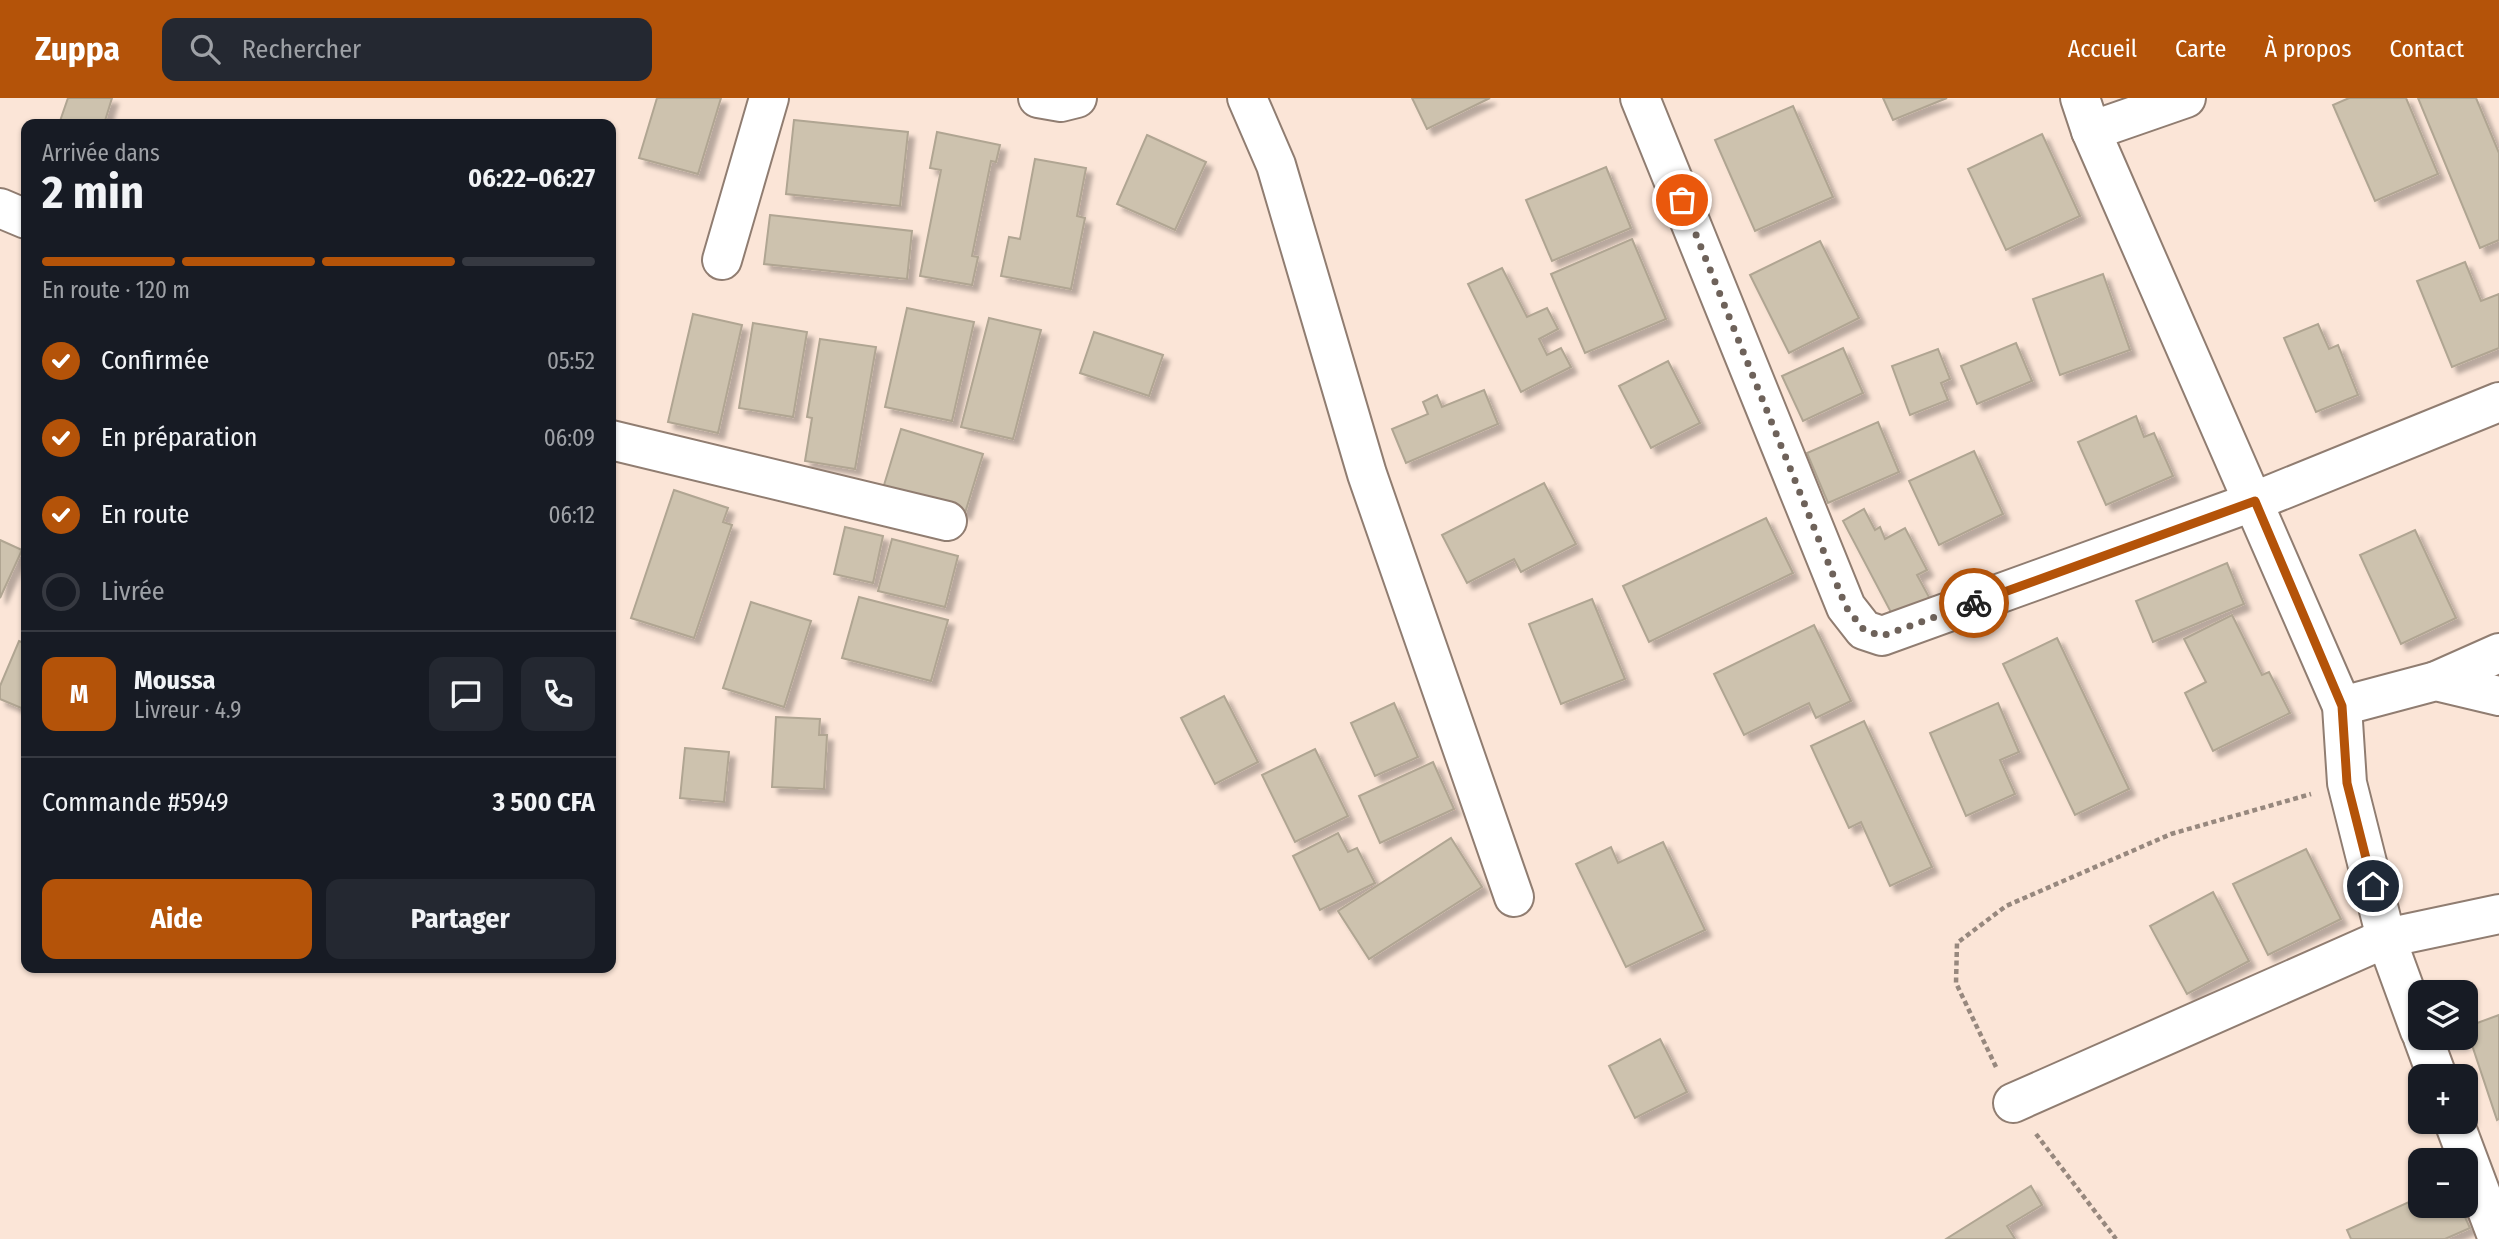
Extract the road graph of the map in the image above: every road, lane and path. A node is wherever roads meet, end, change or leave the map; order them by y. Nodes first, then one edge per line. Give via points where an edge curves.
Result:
1 (769, 98) edge
2 (1038, 98) edge
3 (1077, 98) edge
4 (1247, 98) edge
5 (1640, 98) edge
6 (2186, 98) edge
7 (2086, 114) edge
8 (0, 208) edge
9 (21, 217) edge
10 (722, 260) dead end
11 (2499, 402) edge
12 (616, 441) edge
13 (2255, 501) junction
14 (947, 521) dead end
15 (2499, 653) edge
16 (2436, 681) junction
17 (2499, 696) edge
18 (2342, 706) junction
19 (2347, 783) junction
20 (1514, 897) dead end
21 (2499, 914) edge
22 (2386, 938) junction
23 (1957, 943) dead end
24 (2408, 998) edge
25 (2013, 1103) dead end
26 (2459, 1134) edge
27 (2498, 1239) edge

1 - 10 street
2 - 3 street via 1061,102
4 - 20 street via 1276,165 1367,474
5 - 13 street via 1846,607 1864,630 1882,636
6 - 7 street
7 - 13 street
8 - 9 street
11 - 13 street
12 - 14 street
13 - 18 street
15 - 16 street
16 - 17 street
16 - 18 street
18 - 19 street
19 - 22 street
19 - 23 path via 2171,834 2006,906
21 - 22 street
22 - 24 street
22 - 25 street
26 - 27 street

